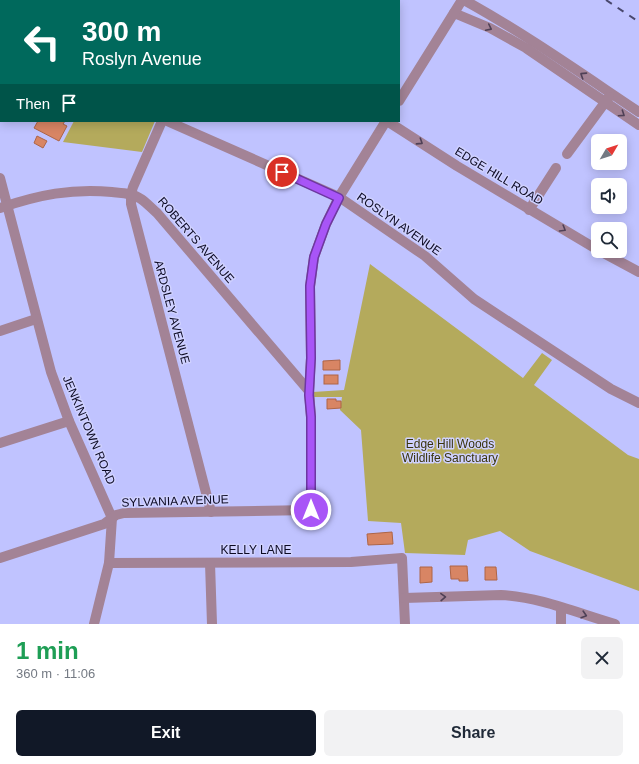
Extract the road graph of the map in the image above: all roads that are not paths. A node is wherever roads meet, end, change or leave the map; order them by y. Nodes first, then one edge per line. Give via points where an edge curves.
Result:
1 (463, 0) edge
2 (454, 13) junction
3 (524, 36) junction
4 (537, 56) junction
5 (608, 98) junction
6 (400, 99) edge
7 (639, 112) edge
8 (162, 122) edge
9 (170, 122) edge
10 (386, 122) edge
11 (389, 122) edge
12 (639, 125) edge
13 (568, 154) dead end
14 (556, 168) dead end
15 (0, 178) edge
16 (131, 194) junction
17 (339, 198) junction
18 (4, 206) edge
19 (529, 210) junction
20 (591, 245) edge
21 (614, 258) edge
22 (639, 272) edge
23 (36, 319) junction
24 (0, 331) edge
25 (309, 391) junction
26 (639, 403) edge
27 (68, 421) junction
28 (0, 443) edge
29 (210, 512) junction
30 (112, 518) junction
31 (0, 558) edge
32 (109, 563) junction
33 (210, 563) junction
34 (404, 598) junction
35 (561, 608) junction
36 (94, 624) edge
37 (212, 624) edge
38 (405, 624) edge
39 (562, 624) edge
40 (615, 624) edge

1 - 2 street
1 - 3 street
2 -> 4 street via 490,28
2 - 6 street
3 - 4 street
5 -> 3 street
4 - 5 street
5 - 7 street
5 -> 12 street
5 - 13 street
8 - 16 street, ARDSLEY AVENUE
9 - 17 street, ROSLYN AVENUE
10 - 17 street
11 -> 19 street, EDGE HILL ROAD
14 - 19 street
15 - 18 street, JENKINTOWN ROAD
16 - 18 street, ROBERTS AVENUE via 81,190 38,196
16 - 25 street, ROBERTS AVENUE via 141,199 157,214
16 - 29 street, ARDSLEY AVENUE via 136,226
17 - 25 street via 314,257 310,286
17 - 26 street, ROSLYN AVENUE via 425,256 474,299 611,389
18 - 23 street, JENKINTOWN ROAD
19 -> 20 street, EDGE HILL ROAD
21 - 22 street, EDGE HILL ROAD
23 - 24 street
23 - 27 street, JENKINTOWN ROAD
25 - 29 street, SYLVANIA AVENUE via 311,510
27 - 28 street
27 - 30 street, JENKINTOWN ROAD
29 - 30 street, SYLVANIA AVENUE via 124,513
30 - 31 street, SYLVANIA AVENUE via 104,524
30 - 32 street, JENKINTOWN ROAD
32 - 33 street, KELLY LANE
32 - 36 street, JENKINTOWN ROAD
33 - 34 street, KELLY LANE via 351,562 402,558
33 - 37 street
34 -> 35 street via 501,595 539,600
34 - 38 street
35 - 39 street
35 -> 40 street

